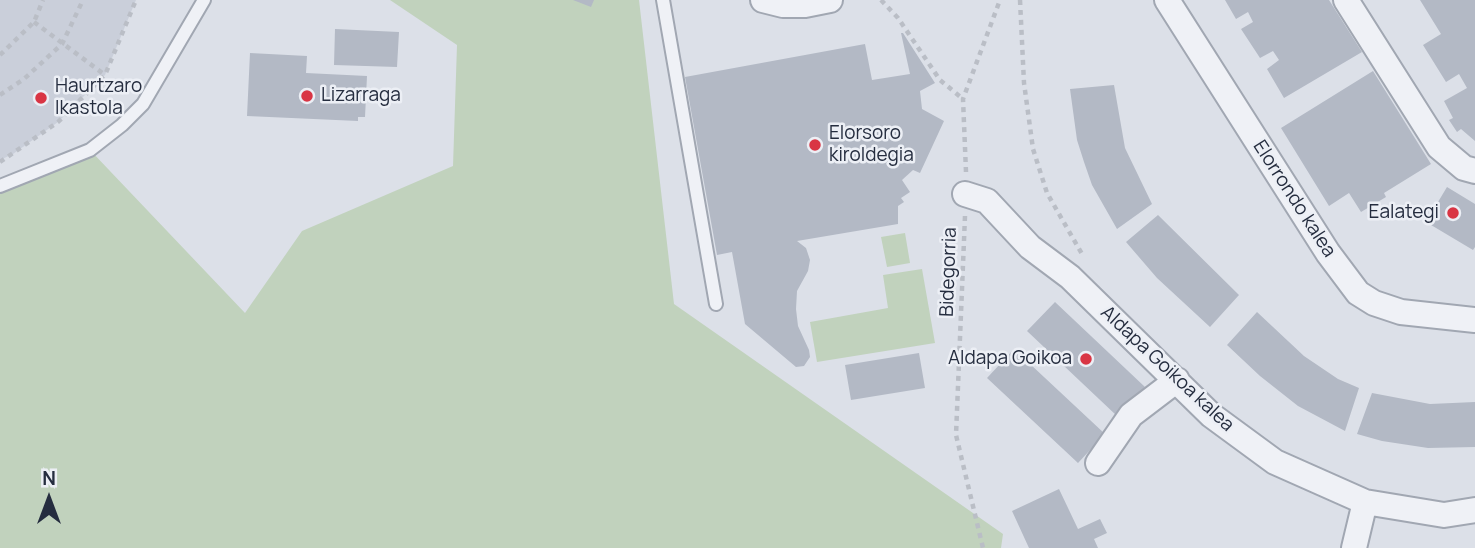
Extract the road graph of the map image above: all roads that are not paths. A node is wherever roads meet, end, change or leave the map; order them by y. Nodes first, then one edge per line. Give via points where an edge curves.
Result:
1 (204, 0) edge
2 (663, 0) edge
3 (763, 0) edge
4 (830, 0) edge
5 (1167, 0) edge
6 (1346, 0) edge
7 (1475, 172) edge
8 (0, 186) edge
9 (965, 194) road end
10 (716, 304) dead end
11 (1475, 320) edge
12 (1177, 380) junction
13 (1098, 463) dead end
14 (1365, 502) junction
15 (1475, 510) edge
16 (1354, 548) edge

1 - 8 lane via 143,104 122,125 90,149
2 - 10 lane
3 - 4 street via 805,5
5 - 11 street, Elorrondo kalea via 1358,293 1401,312
6 - 7 street via 1438,148
9 - 12 street, Aldapa Goikoa kalea via 987,201 1030,247 1070,277
12 - 13 street via 1131,415
12 - 14 street, Aldapa Goikoa kalea via 1211,415 1275,462
14 - 15 street, Aldapa Goikoa kalea via 1444,515
14 - 16 street

